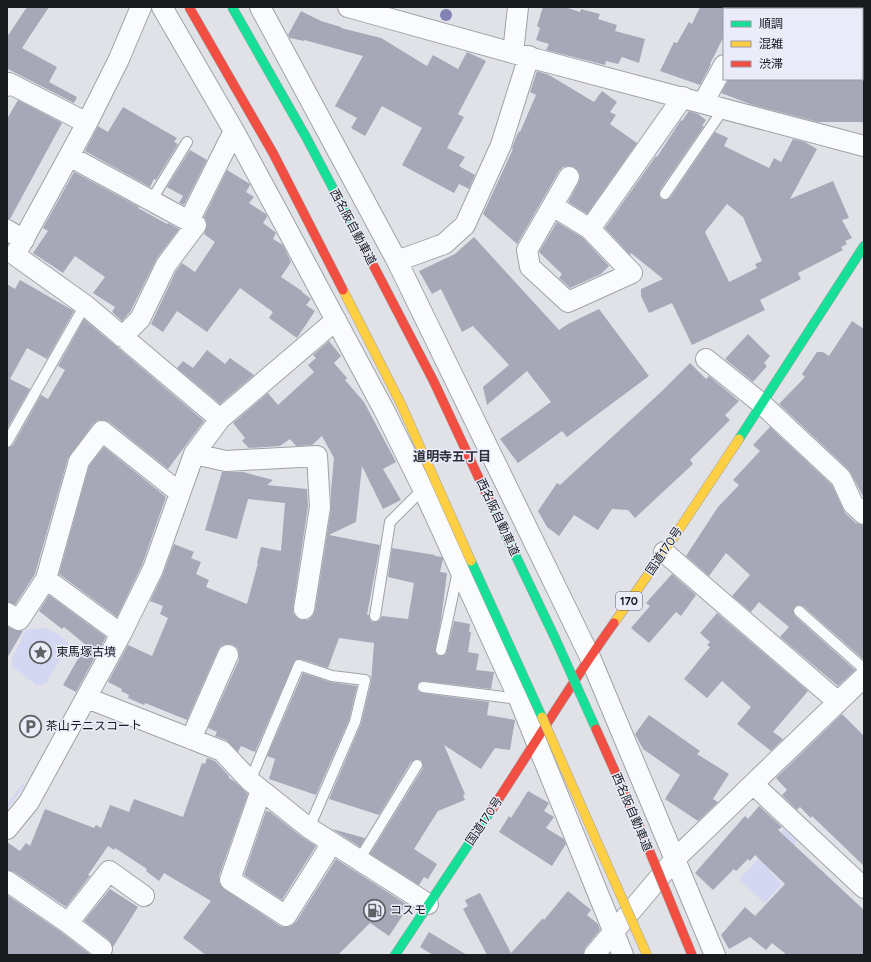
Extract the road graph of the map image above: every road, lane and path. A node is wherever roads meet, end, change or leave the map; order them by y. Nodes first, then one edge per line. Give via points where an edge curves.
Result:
1 (141, 7) edge
2 (162, 7) edge
3 (189, 7) edge
4 (232, 7) edge
5 (260, 7) edge
6 (348, 7) edge
7 (518, 7) edge
8 (521, 55) junction
9 (723, 67) edge
10 (7, 86) edge
11 (683, 97) junction
12 (703, 103) junction
13 (724, 108) junction
14 (87, 123) junction
15 (234, 131) junction
16 (187, 142) dead end
17 (864, 146) edge
18 (69, 156) junction
19 (569, 177) dead end
20 (665, 194) dead end
21 (151, 201) junction
22 (553, 206) junction
23 (189, 221) junction
24 (590, 229) junction
25 (13, 246) edge
26 (864, 246) edge
27 (397, 261) junction
28 (852, 263) junction
29 (864, 268) edge
30 (85, 306) junction
31 (336, 320) junction
32 (122, 337) junction
33 (706, 359) dead end
34 (762, 404) junction
35 (220, 419) junction
36 (7, 442) edge
37 (194, 454) junction
38 (423, 489) junction
39 (180, 493) junction
40 (864, 514) edge
41 (664, 552) junction
42 (459, 568) junction
43 (46, 579) junction
44 (304, 609) dead end
45 (800, 610) dead end
46 (7, 613) edge
47 (374, 616) dead end
48 (121, 634) junction
49 (441, 650) dead end
50 (228, 655) dead end
51 (590, 657) junction
52 (864, 669) edge
53 (864, 677) edge
54 (423, 687) dead end
55 (86, 698) junction
56 (519, 699) junction
57 (838, 702) junction
58 (191, 739) junction
59 (536, 743) junction
60 (417, 766) dead end
61 (752, 784) junction
62 (256, 785) junction
63 (309, 828) junction
64 (7, 829) edge
65 (332, 843) junction
66 (675, 859) junction
67 (359, 860) junction
68 (7, 881) edge
69 (864, 888) edge
70 (144, 896) dead end
71 (428, 904) junction
72 (68, 924) junction
73 (614, 932) junction
74 (102, 950) dead end
75 (394, 955) edge
76 (594, 955) edge
77 (623, 955) edge
78 (646, 955) edge
79 (692, 955) edge
80 (715, 955) edge

1 - 14 street via 119,59
2 - 15 street
3 - 78 highway, bridge via 273,153 401,404
4 - 79 highway, 西名阪自動車道, bridge via 306,137 434,382 559,645 638,824
5 - 27 street
6 - 8 street
7 - 8 street
8 - 11 street
8 - 27 street via 501,145 465,225 444,244
9 - 12 street
10 - 14 street via 8,84
11 - 12 street
11 - 24 street
12 - 13 street
13 - 17 street
13 - 20 lane
14 - 18 street
15 - 23 street
15 - 31 street
16 - 21 lane
18 - 21 street
18 - 25 street
19 - 22 street
21 - 23 street
22 - 24 street
22 - 24 street via 527,250 530,267 568,302 632,273
23 - 32 street via 196,225 166,265 140,320
25 - 30 street
26 - 28 highway, 国道170号 / 170
27 - 51 street
28 - 29 lane
28 - 34 highway, 国道170号 / 170
30 - 32 street
30 - 36 lane
31 - 35 street
31 - 38 street
32 - 35 street
33 - 34 street
34 - 40 street via 841,478 853,504
34 - 41 highway, 国道170号 / 170
35 - 37 street
37 - 39 street
37 - 44 street via 226,461 317,456 320,507
38 - 42 street
38 - 47 lane via 390,522
39 - 43 street via 102,431 79,461
39 - 48 street via 154,569
41 - 51 highway, 国道170号 / 170
41 - 57 street
42 - 49 lane
42 - 56 street
43 - 46 street via 19,620
43 - 48 street
45 - 52 lane
48 - 55 street
50 - 58 street
51 - 59 highway, 国道170号 / 170
51 - 66 street
53 - 57 street
54 - 56 lane
55 - 58 street
55 - 64 street via 29,802
56 - 59 street
57 - 61 street
58 - 62 street via 222,751
59 - 71 highway, 国道170号 / 170
59 - 73 street
60 - 67 lane
61 - 66 street
61 - 69 street
62 - 63 street
62 - 63 lane via 299,665 332,676 365,680 355,722
62 - 65 street via 230,880 286,916
63 - 65 street
65 - 67 street
66 - 73 street
66 - 80 street
67 - 71 street
68 - 72 street
70 - 72 street via 109,872
71 - 75 highway, 国道170号 / 170
72 - 74 street
73 - 76 street
73 - 77 street

